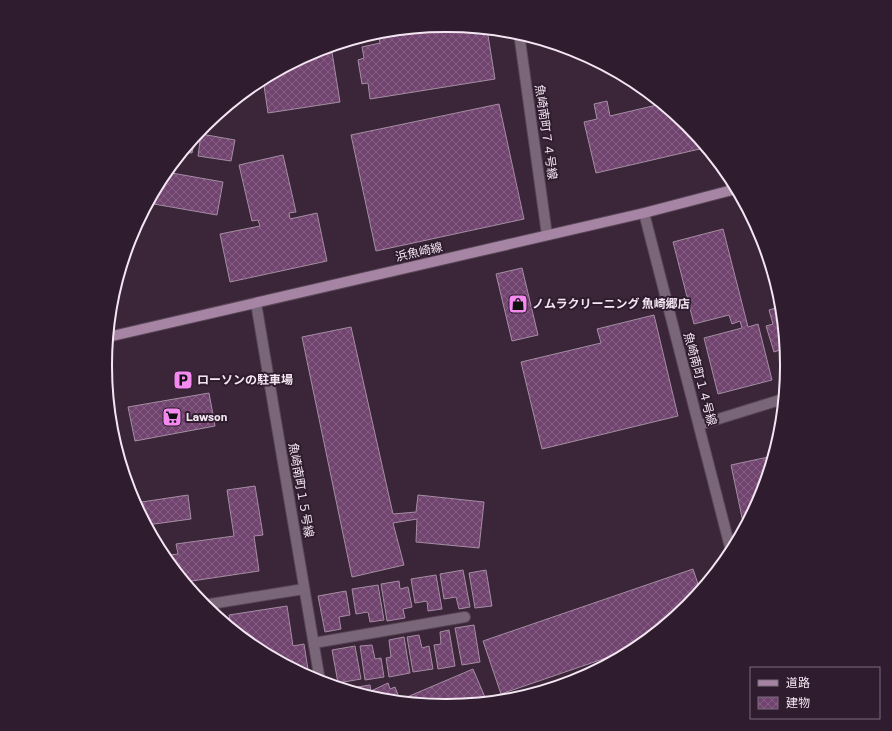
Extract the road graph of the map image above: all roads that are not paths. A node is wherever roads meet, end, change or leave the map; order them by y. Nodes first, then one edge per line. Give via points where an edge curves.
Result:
1 (520, 40) edge
2 (730, 191) edge
3 (644, 213) junction
4 (547, 235) junction
5 (256, 303) junction
6 (114, 336) edge
7 (778, 401) edge
8 (699, 425) junction
9 (729, 542) edge
10 (304, 589) junction
11 (213, 604) edge
12 (465, 617) dead end
13 (314, 643) junction
14 (319, 674) edge

1 - 4 street, 魚崎南町７４号線
2 - 3 street, 浜魚崎線
3 - 4 street, 浜魚崎線
3 - 8 street, 魚崎南町１４号線
4 - 5 street, 浜魚崎線
5 - 6 street, 浜魚崎線
5 - 10 street, 魚崎南町１５号線
7 - 8 street
8 - 9 street, 魚崎南町１４号線
10 - 11 street
10 - 13 street, 魚崎南町１５号線
12 - 13 street
13 - 14 street, 魚崎南町１５号線

